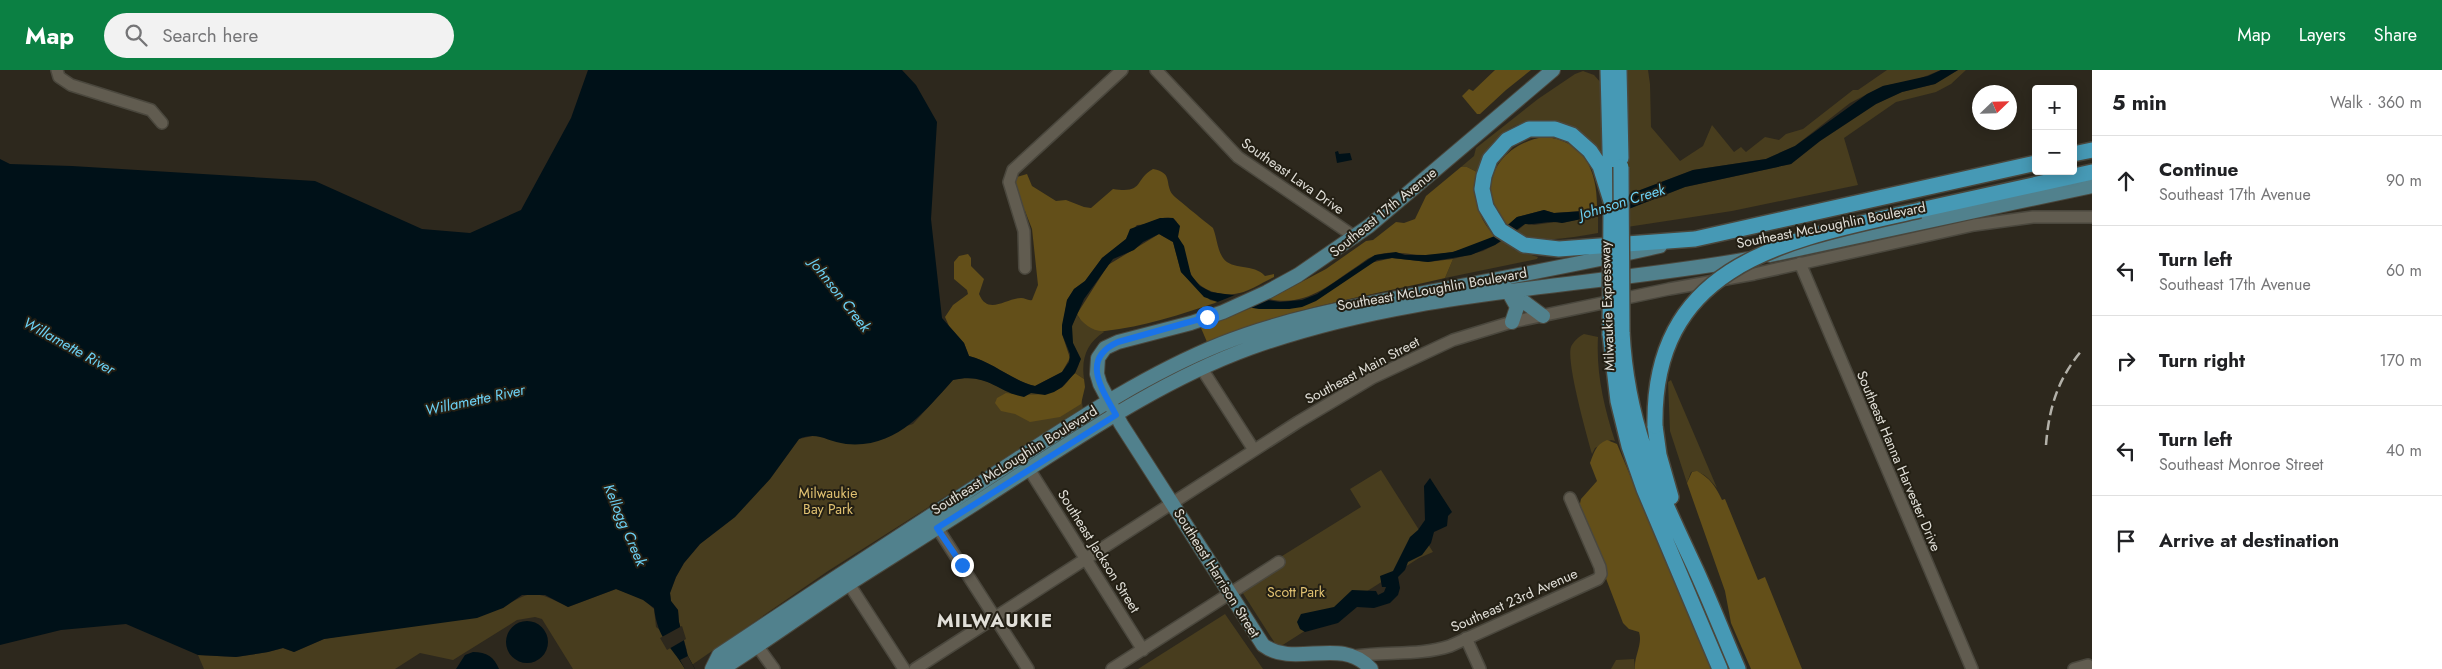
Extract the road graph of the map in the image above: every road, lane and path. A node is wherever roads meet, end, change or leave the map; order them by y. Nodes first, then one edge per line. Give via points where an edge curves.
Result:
1 (58, 70) edge
2 (1122, 70) edge
3 (1156, 70) edge
4 (1553, 70) edge
5 (1608, 72) edge
6 (162, 123) dead end
7 (2092, 150) edge
8 (2077, 153) edge
9 (2032, 164) edge
10 (1611, 169) junction
11 (2092, 172) edge
12 (2092, 186) edge
13 (2092, 216) edge
14 (1355, 237) junction
15 (1695, 239) junction
16 (1800, 264) junction
17 (1025, 268) dead end
18 (1508, 290) junction
19 (1543, 316) junction
20 (1512, 322) junction
21 (1616, 333) junction
22 (1202, 369) junction
23 (1109, 402) junction
24 (1116, 415) junction
25 (1254, 450) junction
26 (1029, 469) junction
27 (1570, 498) dead end
28 (1172, 502) junction
29 (930, 515) junction
30 (937, 528) junction
31 (1085, 558) junction
32 (1279, 562) dead end
33 (1696, 571) junction
34 (848, 584) junction
35 (1230, 593) junction
36 (995, 618) junction
37 (1466, 638) junction
38 (753, 640) junction
39 (1143, 650) junction
40 (1355, 656) junction
41 (2088, 665) dead end
42 (712, 669) edge
43 (774, 669) edge
44 (904, 669) edge
45 (915, 669) edge
46 (1028, 669) edge
47 (1112, 669) edge
48 (1371, 669) edge
49 (1480, 669) edge
50 (1720, 669) edge
51 (1738, 669) edge
52 (1972, 669) edge
53 (2074, 669) edge

1 - 6 street via 59,78 71,84 152,110
2 - 17 street via 1013,170 1008,182 1024,231
3 - 14 street, Southeast Lava Drive via 1238,157
4 - 14 main road, Southeast 17th Avenue
5 - 10 highway, Milwaukie Expressway
7 - 8 highway
9 - 15 highway, Southeast McLoughlin Boulevard
10 - 15 highway via 1572,135 1548,128 1523,131 1502,144 1488,165 1482,189 1495,224 1505,235 1530,247 1559,249
10 - 21 highway, Milwaukie Expressway, bridge
10 - 21 highway, Milwaukie Expressway, bridge
11 - 33 highway, bridge via 1791,241 1741,264 1719,279 1689,310 1672,337 1656,387 1655,426 1664,476
12 - 18 main road, Southeast McLoughlin Boulevard via 1798,250 1716,264
13 - 16 street, Southeast Main Street via 2040,216 1992,222
14 - 23 main road, Southeast 17th Avenue via 1267,292 1207,317 1105,348 1098,358 1097,374
15 - 23 main road, Southeast McLoughlin Boulevard via 1292,321 1221,344
16 - 19 street, Southeast Main Street
16 - 52 street, Southeast Hanna Harvester Drive
18 - 19 main road
18 - 20 main road via 1517,307
18 - 22 main road, Southeast McLoughlin Boulevard via 1342,321 1251,348
19 - 20 street, Southeast Main Street
20 - 25 street, Southeast Main Street via 1454,340 1395,366
21 - 33 highway, Milwaukie Expressway via 1640,442 1664,506
21 - 50 highway, Milwaukie Expressway via 1618,401 1629,446 1644,490
22 - 24 main road, Southeast McLoughlin Boulevard
22 - 25 street
23 - 24 main road, Southeast Harrison Street
23 - 29 main road, Southeast McLoughlin Boulevard
24 - 26 main road, Southeast McLoughlin Boulevard
24 - 28 main road, Southeast Harrison Street
25 - 28 street, Southeast Main Street
26 - 30 main road, Southeast McLoughlin Boulevard
26 - 31 street, Southeast Jackson Street
27 - 37 street, Southeast 23rd Avenue via 1600,567 1600,576
28 - 31 street, Southeast Main Street
28 - 35 main road, Southeast Harrison Street
29 - 30 street
29 - 38 main road, Southeast McLoughlin Boulevard via 809,593
30 - 34 main road, Southeast McLoughlin Boulevard
30 - 36 street
31 - 36 street, Southeast Main Street
31 - 39 street, Southeast Jackson Street
32 - 35 street
33 - 51 highway, Milwaukie Expressway
34 - 38 main road, Southeast McLoughlin Boulevard
34 - 44 street
35 - 39 street
35 - 40 main road, Southeast Harrison Street via 1259,639 1272,652 1297,659 1340,653
36 - 45 street, Southeast Main Street
36 - 46 street
37 - 40 street, Southeast 23rd Avenue via 1433,651
37 - 49 street
38 - 42 main road, Southeast McLoughlin Boulevard via 725,667
38 - 43 street
39 - 47 street
40 - 48 main road
41 - 53 street

